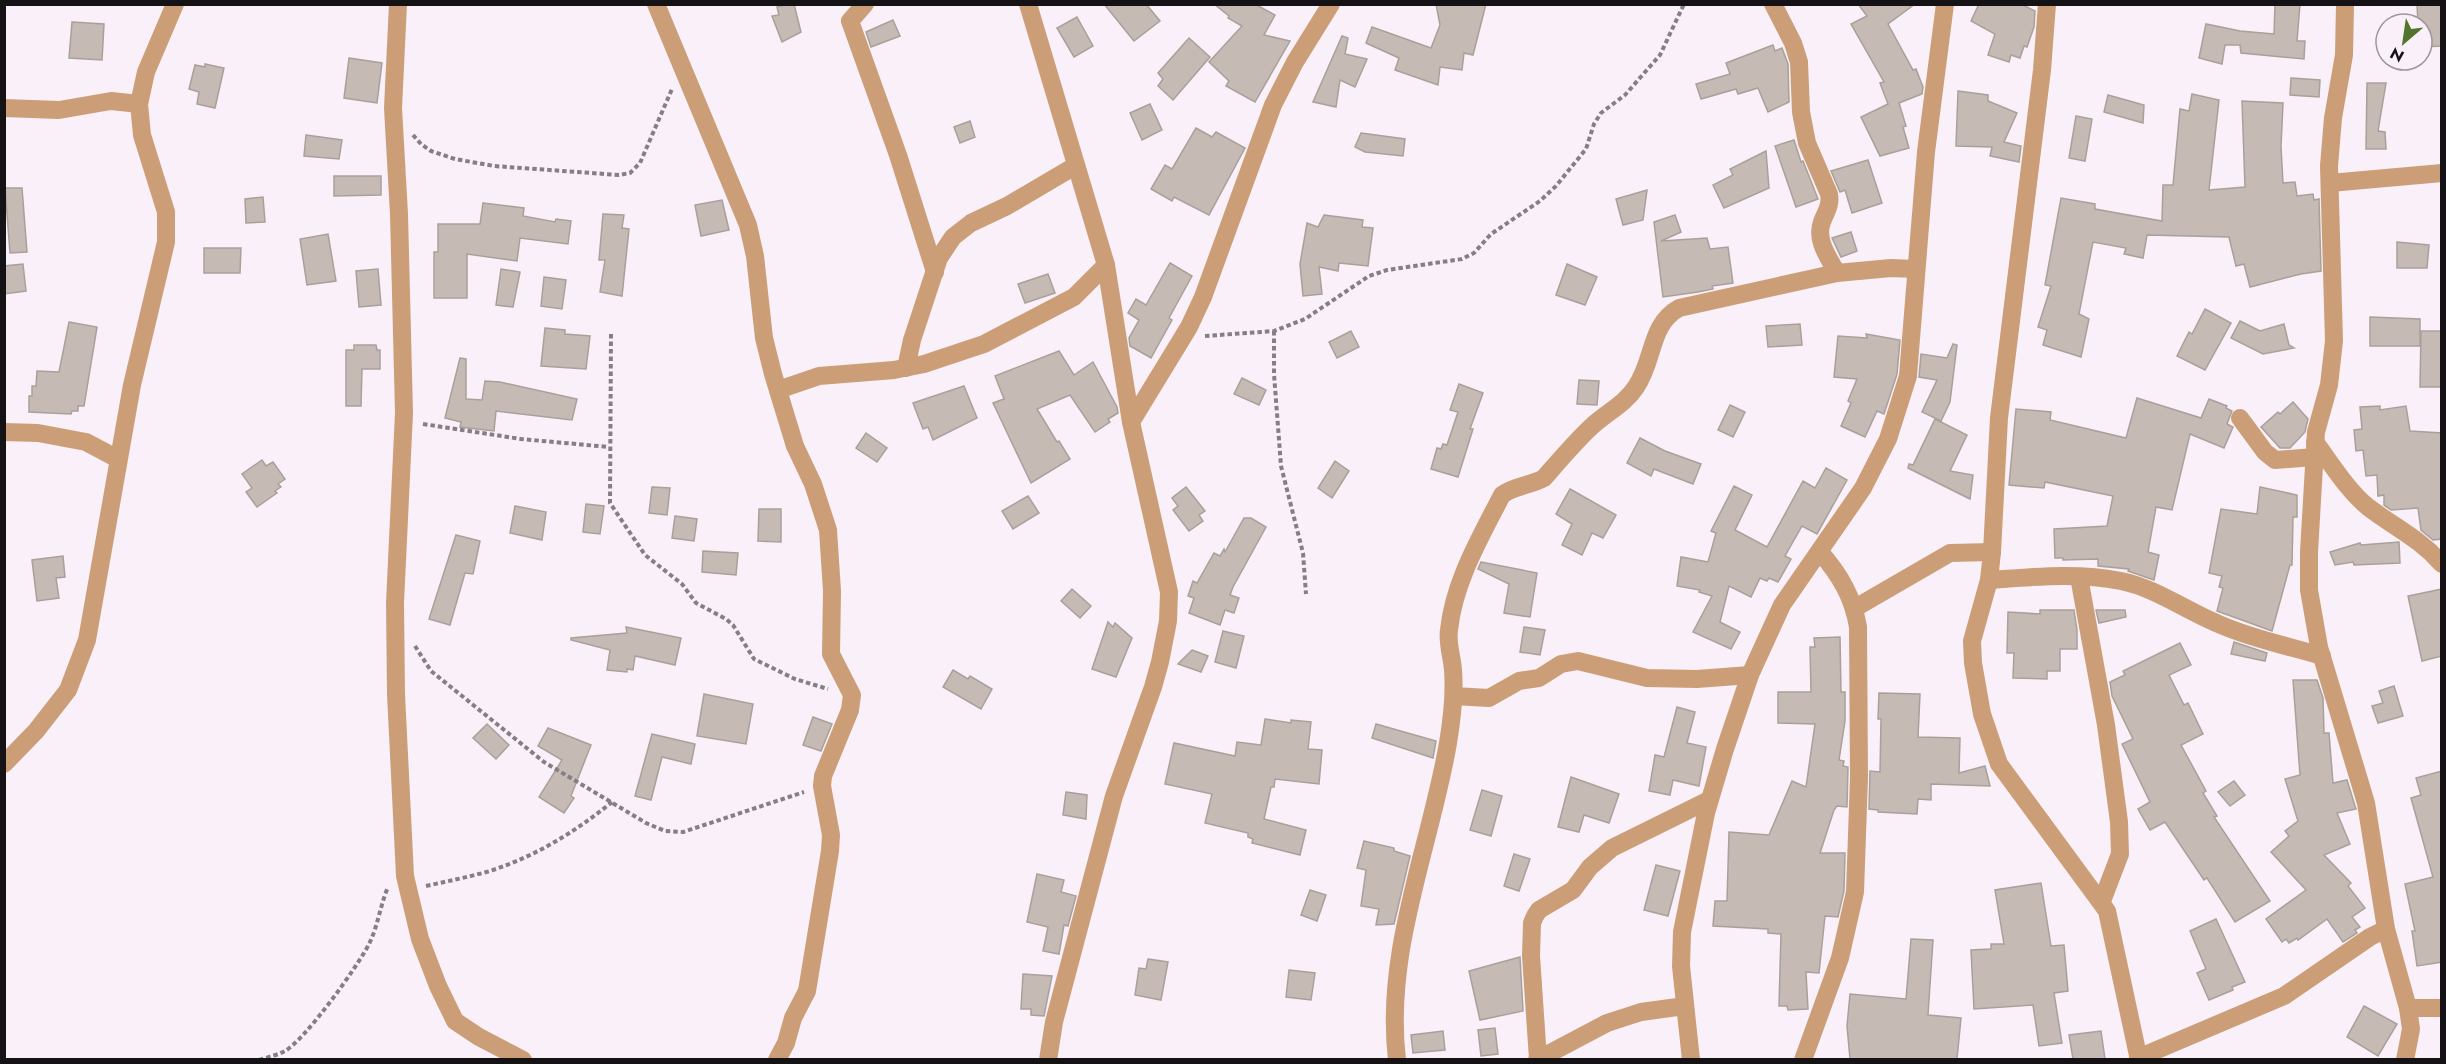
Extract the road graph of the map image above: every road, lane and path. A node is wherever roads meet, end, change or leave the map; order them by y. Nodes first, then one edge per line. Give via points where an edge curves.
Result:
1 (175, 4) edge
2 (398, 4) edge
3 (656, 4) edge
4 (865, 4) edge
5 (1028, 4) edge
6 (1331, 4) edge
7 (1684, 4) edge
8 (1773, 4) edge
9 (1945, 4) edge
10 (2047, 4) edge
11 (2345, 4) edge
12 (683, 72) junction
13 (139, 105) junction
14 (4, 108) edge
15 (393, 108) junction
16 (1075, 166) junction
17 (2442, 173) edge
18 (2331, 183) junction
19 (1106, 265) junction
20 (1915, 269) junction
21 (935, 272) junction
22 (1837, 273) junction
23 (1274, 331) junction
24 (611, 334) dead end
25 (1183, 336) junction
26 (906, 368) junction
27 (778, 390) junction
28 (2240, 418) dead end
29 (403, 421) junction
30 (1131, 422) junction
31 (4, 432) edge
32 (609, 447) junction
33 (2315, 450) junction
34 (118, 459) junction
35 (1820, 552) junction
36 (1992, 552) junction
37 (2442, 564) edge
38 (2079, 577) junction
39 (1989, 580) junction
40 (1306, 594) dead end
41 (1855, 608) junction
42 (411, 637) dead end
43 (2322, 656) junction
44 (1750, 675) junction
45 (852, 695) junction
46 (1454, 696) junction
47 (4, 765) edge
48 (822, 786) junction
49 (1709, 800) junction
50 (612, 802) junction
51 (389, 883) dead end
52 (408, 891) junction
53 (2102, 901) junction
54 (2386, 929) junction
55 (1685, 1006) junction
56 (2408, 1008) junction
57 (2442, 1008) edge
58 (259, 1059) edge
59 (523, 1059) edge
60 (777, 1059) edge
61 (1048, 1059) edge
62 (1397, 1059) edge
63 (1538, 1059) edge
64 (1691, 1059) edge
65 (1803, 1059) edge
66 (2138, 1059) edge
67 (2405, 1059) edge

1 - 13 street via 146,72
2 - 15 street
3 - 12 street
4 - 21 street via 850,21
5 - 16 street
6 - 25 street via 1273,105 1220,255
7 - 23 path via 1660,55 1625,95 1601,113 1582,154 1540,201 1462,259 1369,276 1305,319
8 - 22 street via 1799,62 1807,143 1829,194 1820,232 1822,244
9 - 20 street
10 - 36 street via 1999,418
11 - 18 street via 2344,55 2329,166
12 - 15 path via 670,91 640,163 630,173 619,175 516,168 455,159 421,144
12 - 27 street via 748,225 764,338
13 - 14 street via 111,100 58,110
13 - 34 street via 142,135 165,212 166,242
15 - 29 street
16 - 19 street
16 - 21 street via 961,229 944,247
17 - 18 street
18 - 33 street via 2334,341
19 - 26 street via 1074,297 1005,335
19 - 30 street
20 - 22 street
20 - 35 street via 1912,343 1898,411 1863,488
21 - 26 street
22 - 46 street via 1696,303 1667,315 1659,327 1648,365 1628,399 1593,425 1544,478 1502,495 1459,585 1451,616 1448,632
23 - 25 path
23 - 40 path via 1281,466 1303,553
24 - 32 path
25 - 30 street
26 - 27 street via 819,376
27 - 45 street via 795,446 825,516 831,556 831,654
28 - 33 street via 2275,460
29 - 32 path via 521,439
29 - 52 street via 395,575 396,674
30 - 61 street via 1169,592 1168,621 1153,687 1114,796 1056,1012
31 - 34 street via 38,433 86,442
32 - 45 path via 610,503 645,555 682,584 696,603 733,625 754,659 795,680
33 - 37 street via 2368,507 2427,547
33 - 43 street via 2309,590
34 - 47 street via 87,640 68,690
35 - 41 street via 1844,582
35 - 44 street via 1782,605
36 - 39 street
36 - 41 street via 1950,553
38 - 39 street
38 - 43 street via 2132,584 2220,625
38 - 53 street via 2119,822 2120,855
39 - 53 street via 1972,641 1982,714 2000,764
41 - 65 street via 1859,716 1855,892 1840,958
42 - 50 path via 423,662 447,684 544,762
43 - 54 street via 2366,803
44 - 46 street via 1670,680 1568,661 1539,678 1519,681 1489,698
44 - 49 street
45 - 48 street
46 - 62 street via 1446,752 1399,962 1395,993
48 - 50 path via 683,832 665,831 646,823
48 - 60 street via 831,841 807,991
49 - 55 street via 1682,932
49 - 63 street via 1612,848 1590,867 1573,891 1535,916 1531,956
50 - 52 path via 554,843 527,856 491,871
51 - 58 path via 369,944 358,963 306,1032 280,1053
52 - 59 street via 420,939 455,1021
53 - 66 street
54 - 56 street
54 - 66 street via 2284,996
55 - 63 street via 1641,1012 1607,1023
55 - 64 street
56 - 57 street
56 - 67 street via 2411,1029

